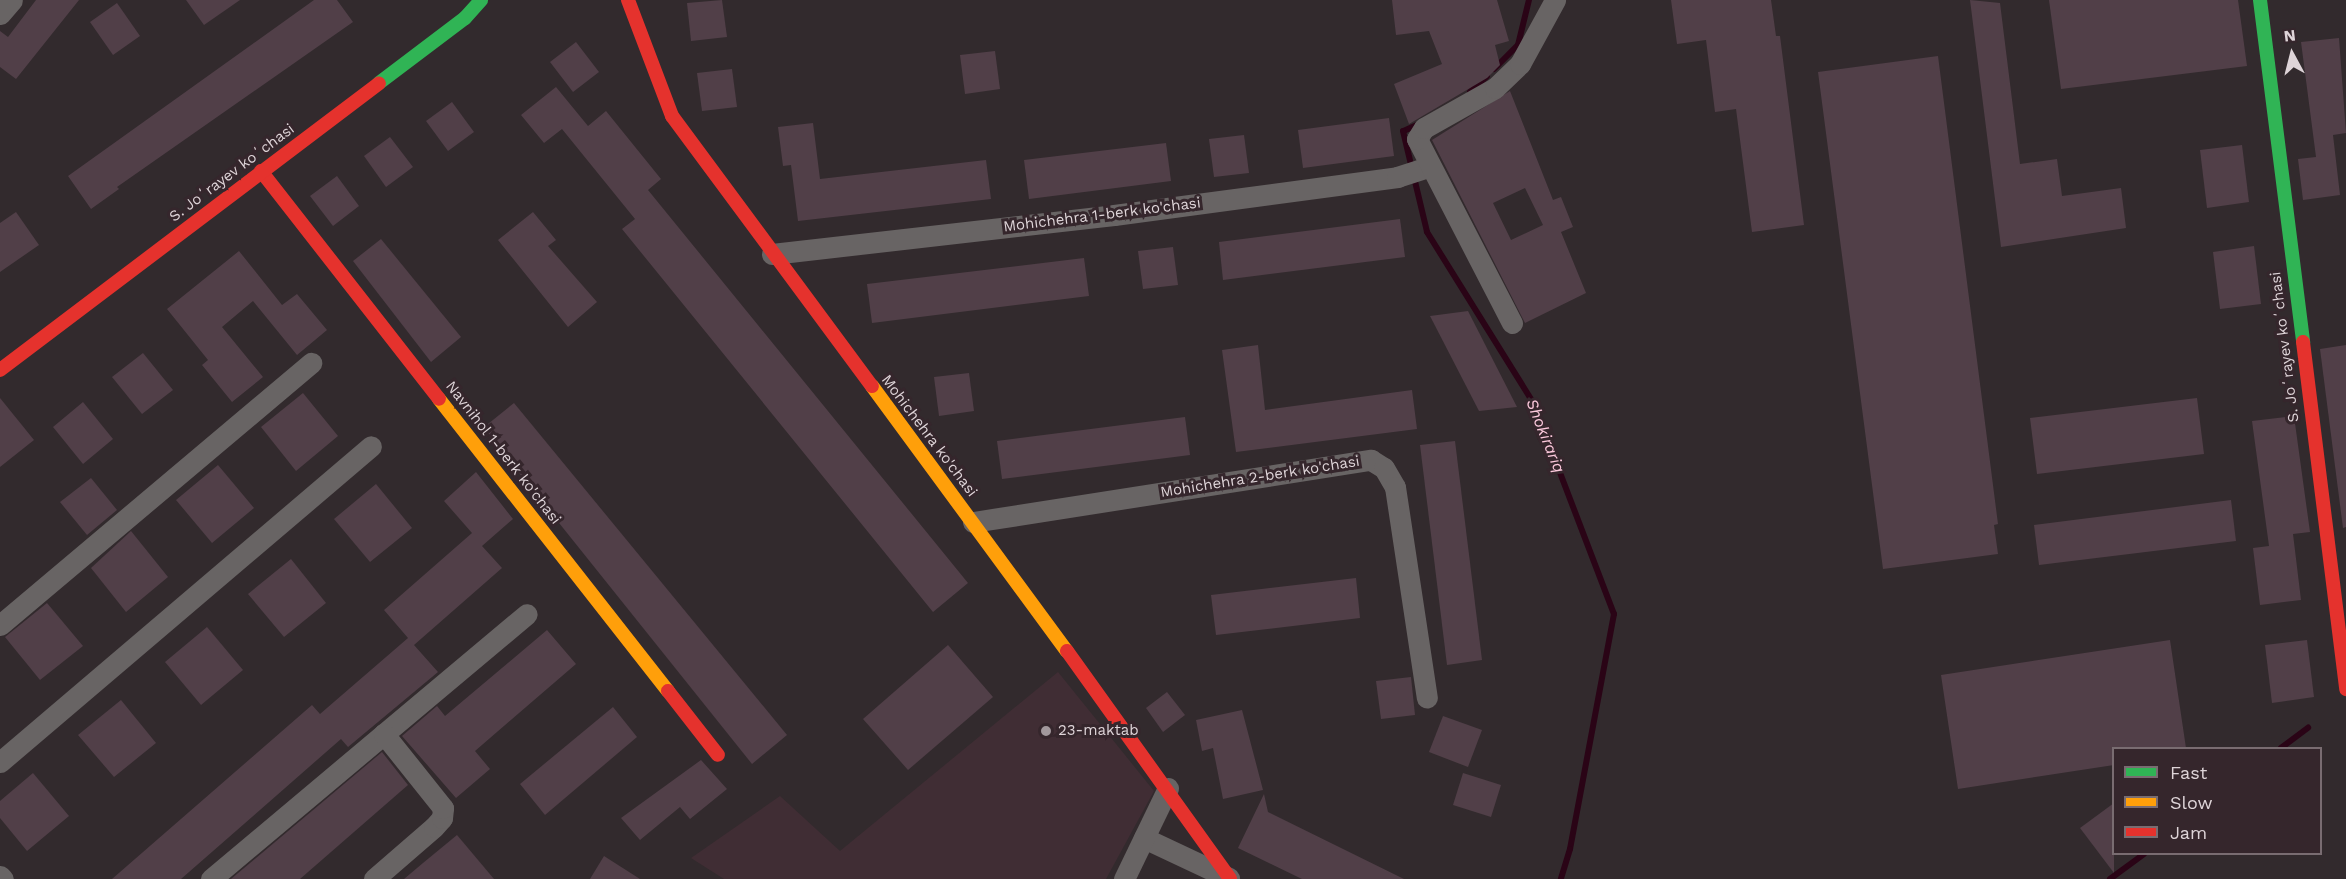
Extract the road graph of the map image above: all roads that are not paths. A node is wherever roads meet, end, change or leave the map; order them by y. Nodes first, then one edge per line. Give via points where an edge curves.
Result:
1 (12, 0) edge
2 (480, 0) edge
3 (628, 0) edge
4 (1555, 0) edge
5 (2260, 0) edge
6 (0, 14) edge
7 (1430, 166) junction
8 (261, 171) junction
9 (772, 254) junction
10 (1512, 323) dead end
11 (311, 363) dead end
12 (0, 370) edge
13 (371, 446) dead end
14 (973, 522) junction
15 (527, 614) dead end
16 (0, 625) edge
17 (2346, 689) edge
18 (1426, 698) dead end
19 (384, 734) junction
20 (718, 755) dead end
21 (0, 762) edge
22 (1168, 789) junction
23 (1144, 838) junction
24 (211, 879) edge
25 (374, 879) edge
26 (1124, 879) edge
27 (1230, 879) edge

1 - 6 street
2 - 8 street, S. Joʻrayev koʻchasi via 465,18
3 - 9 street, Mohichehra ko'chasi via 672,116
4 - 7 street via 1520,64 1495,88 1418,133 1419,145
5 - 17 street, S. Joʻrayev koʻchasi
7 - 9 street, Mohichehra 1-berk ko'chasi via 1397,177 1126,214
7 - 10 street
8 - 12 street, S. Joʻrayev koʻchasi
8 - 20 street, Navnihol 1-berk ko'chasi
9 - 14 street, Mohichehra ko'chasi
11 - 16 street
13 - 21 street
14 - 18 street, Mohichehra 2-berk ko'chasi via 1371,460 1384,468 1395,487
14 - 22 street, Mohichehra ko'chasi
15 - 19 street
19 - 24 street
19 - 25 street via 443,808 435,827
22 - 23 street
22 - 27 street, Mohichehra ko'chasi
23 - 26 street
23 - 27 street

